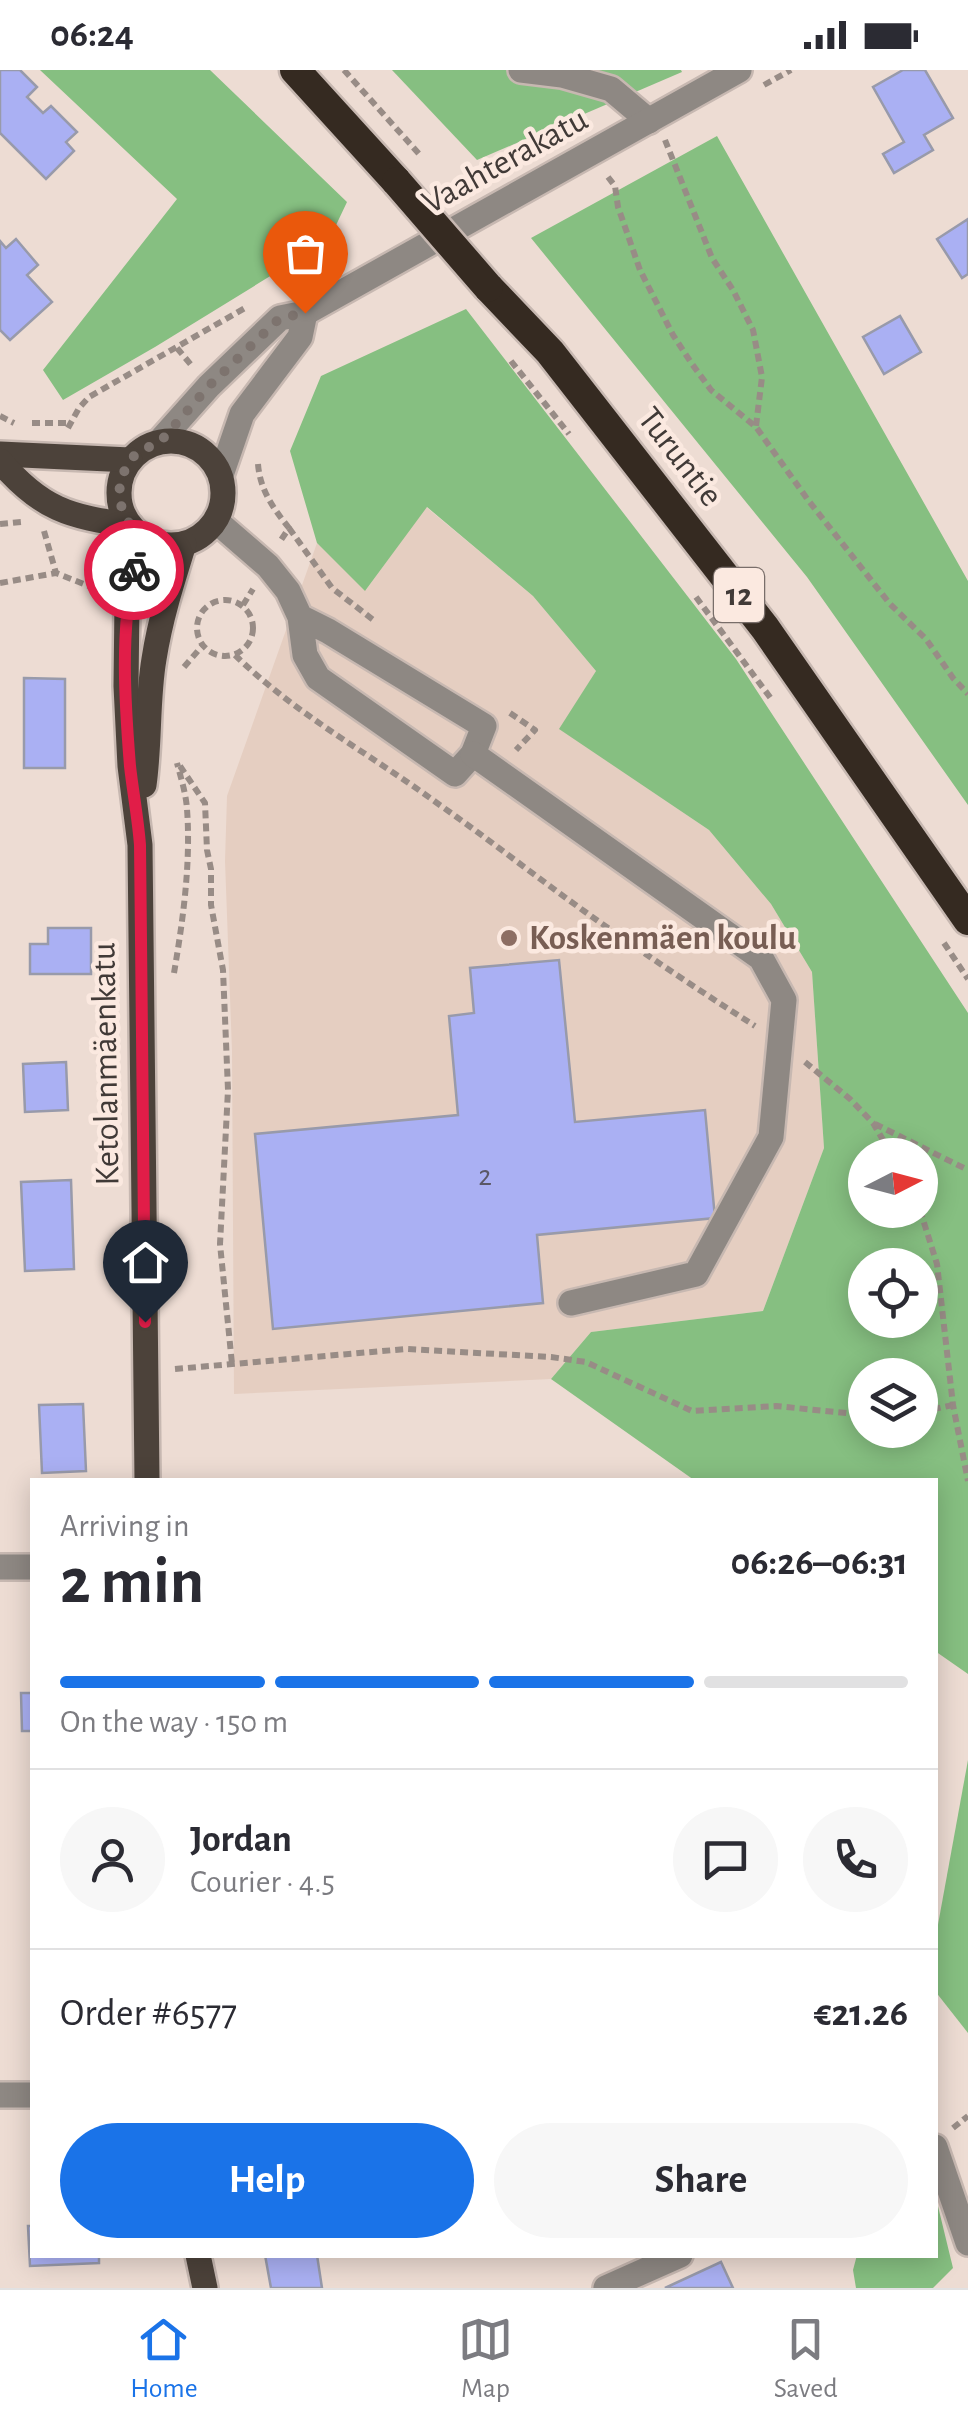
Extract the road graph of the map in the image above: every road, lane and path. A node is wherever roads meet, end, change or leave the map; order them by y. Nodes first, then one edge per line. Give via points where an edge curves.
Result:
1 (295, 70) edge
2 (344, 70) edge
3 (521, 70) edge
4 (739, 70) edge
5 (657, 130) junction
6 (428, 165) dead end
7 (605, 171) dead end
8 (305, 313) junction
9 (500, 348) dead end
10 (0, 416) edge
11 (70, 423) dead end
12 (756, 427) junction
13 (160, 442) junction
14 (575, 442) dead end
15 (0, 458) edge
16 (130, 460) junction
17 (221, 476) junction
18 (216, 521) junction
19 (42, 526) dead end
20 (136, 531) junction
21 (184, 544) junction
22 (56, 573) dead end
23 (686, 583) dead end
24 (300, 618) junction
25 (203, 645) junction
26 (235, 655) junction
27 (180, 678) dead end
28 (968, 694) edge
29 (780, 710) dead end
30 (474, 754) junction
31 (138, 826) junction
32 (968, 920) edge
33 (935, 930) dead end
34 (968, 979) edge
35 (172, 981) dead end
36 (780, 1042) junction
37 (873, 1123) junction
38 (882, 1138) edge
39 (968, 1170) edge
40 (926, 1228) edge
41 (571, 1303) dead end
42 (232, 1364) junction
43 (175, 1369) dead end
44 (953, 1404) junction
45 (938, 1408) edge
46 (848, 1412) edge
47 (148, 1478) edge
48 (968, 1481) edge
49 (0, 1567) edge
50 (30, 1567) edge
51 (0, 2095) edge
52 (30, 2095) edge
53 (938, 2156) edge
54 (968, 2243) edge
55 (199, 2258) edge
56 (673, 2258) edge
57 (204, 2288) edge
58 (606, 2288) edge

1 - 32 highway, Turuntie / 12, bridge via 550,352 764,628
2 - 6 path
3 - 5 street via 611,89
4 - 5 street, Vaahterakatu
5 - 8 street, Vaahterakatu
5 - 12 path via 712,258 754,330 762,377
7 - 12 path via 640,270 673,335 711,390
8 - 13 street, Vaahterakatu via 280,318
8 - 17 street via 300,337 242,414
9 - 14 path
10 - 11 path
12 - 28 path via 878,590
13 - 16 main road
13 - 17 main road via 203,451
15 - 16 main road
15 - 20 main road via 44,503
16 - 20 main road via 119,492
17 - 18 main road via 224,499
18 - 21 main road
18 - 24 street via 268,566
19 - 22 path
20 - 21 main road via 158,544
20 - 31 main road, Ketolanmäenkatu via 126,686
21 - 31 main road, Ketolanmäenkatu via 154,659
23 - 29 path
24 - 30 street via 484,726
24 - 30 street via 305,655 318,678 456,774
25 - 26 path via 218,655
25 - 26 path via 197,628 202,611 216,601 235,601 254,628 249,644
25 - 27 path
26 - 36 path via 286,699 580,908
30 - 36 street via 761,958 784,1000
31 - 47 main road, Ketolanmäenkatu
33 - 34 path
35 - 42 path via 188,842 177,760 206,803 224,970 228,1090 220,1244
36 - 37 path
36 - 41 street via 772,1137 696,1274
37 - 38 path
37 - 39 path
40 - 44 path via 937,1264
42 - 43 path
42 - 46 path via 406,1349 551,1357 586,1362 692,1411 776,1406
44 - 45 path
44 - 48 path
49 - 50 street
51 - 52 street
53 - 54 street
55 - 57 main road
56 - 58 street

